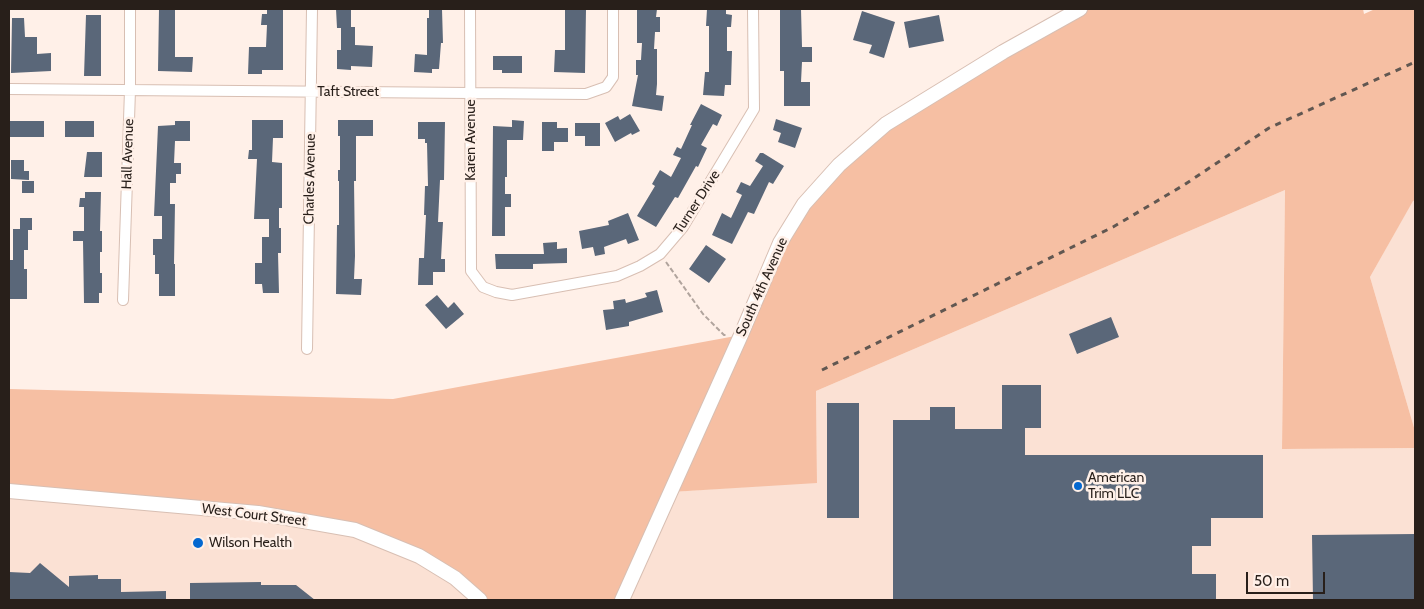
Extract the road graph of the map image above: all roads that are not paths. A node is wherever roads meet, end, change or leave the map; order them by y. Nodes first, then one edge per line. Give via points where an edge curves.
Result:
1 (130, 9) edge
2 (312, 9) edge
3 (470, 9) edge
4 (613, 9) edge
5 (753, 9) edge
6 (1080, 9) edge
7 (9, 89) edge
8 (130, 90) junction
9 (312, 92) junction
10 (471, 93) junction
11 (471, 270) joint
12 (123, 300) dead end
13 (307, 348) dead end
14 (9, 490) edge
15 (480, 600) edge
16 (622, 600) edge

1 - 8 street, Hall Avenue
2 - 9 street, Charles Avenue
3 - 10 street, Karen Avenue
4 - 10 street, Taft Street via 613,77 606,87 586,94
5 - 11 street, Turner Drive via 754,109 684,227 660,254 617,276 512,295 484,287
6 - 16 street, South 4th Avenue via 886,124 839,165 804,204 780,244
7 - 8 street, Taft Street
8 - 9 street, Taft Street
8 - 12 street, Hall Avenue
9 - 10 street, Taft Street
9 - 13 street, Charles Avenue
10 - 11 street, Karen Avenue
14 - 15 street, West Court Street via 258,512 355,530 419,556 455,578

